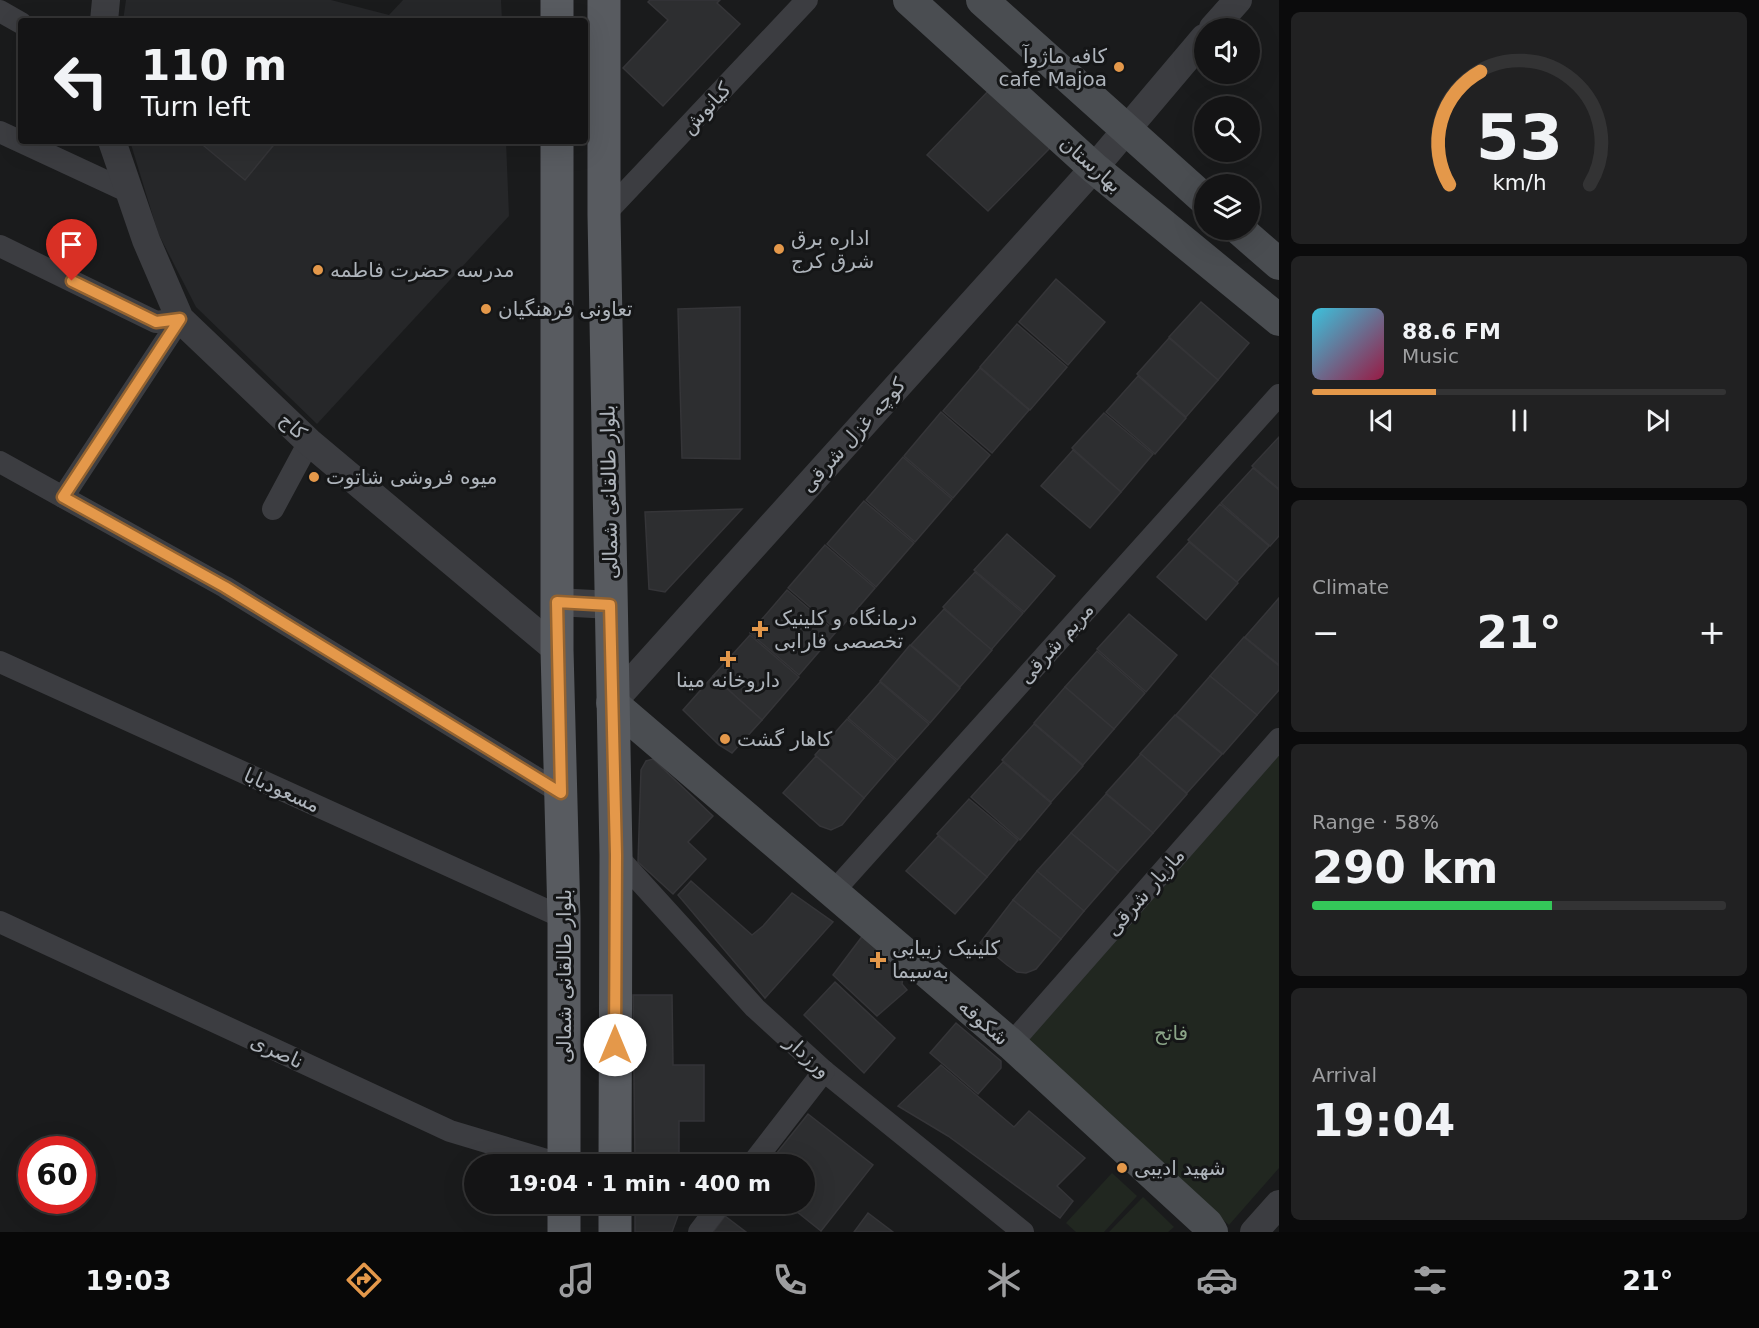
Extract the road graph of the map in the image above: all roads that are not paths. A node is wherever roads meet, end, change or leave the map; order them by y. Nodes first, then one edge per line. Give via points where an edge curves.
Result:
1 (106, 0) edge
2 (557, 0) edge
3 (604, 0) edge
4 (807, 0) edge
5 (909, 0) edge
6 (982, 0) edge
7 (1238, 0) edge
8 (0, 11) edge
9 (104, 18) edge
10 (557, 18) edge
11 (1222, 18) edge
12 (18, 21) edge
13 (1194, 50) edge
14 (1125, 130) junction
15 (0, 132) edge
16 (18, 140) edge
17 (26, 144) edge
18 (113, 144) edge
19 (557, 144) edge
20 (1094, 168) junction
21 (1194, 190) edge
22 (129, 192) junction
23 (604, 215) junction
24 (1251, 240) edge
25 (3, 253) edge
26 (1279, 264) edge
27 (180, 319) junction
28 (1279, 320) edge
29 (1279, 394) edge
30 (309, 442) junction
31 (0, 462) edge
32 (63, 497) junction
33 (273, 508) dead end
34 (557, 602) junction
35 (610, 605) junction
36 (557, 650) junction
37 (0, 662) edge
38 (612, 702) junction
39 (1279, 740) edge
40 (561, 793) junction
41 (616, 855) junction
42 (833, 892) junction
43 (564, 918) junction
44 (0, 922) edge
45 (1011, 1044) junction
46 (824, 1071) junction
47 (528, 1154) edge
48 (562, 1154) edge
49 (615, 1154) edge
50 (760, 1154) edge
51 (1279, 1204) edge
52 (564, 1214) edge
53 (615, 1214) edge
54 (713, 1214) edge
55 (564, 1232) edge
56 (615, 1232) edge
57 (699, 1232) edge
58 (1023, 1232) edge
59 (1212, 1232) edge
60 (1254, 1232) edge

1 - 9 street
2 - 10 main road
3 - 23 main road, بلوار طالقانی شمالی
4 - 23 street, کیانوش
5 - 20 main road, بهارستان
6 - 14 main road
7 - 11 street
8 - 12 street
13 - 14 street, کوچه غزل شرقی
14 - 20 street, کوچه غزل شرقی
14 - 21 main road
15 - 16 street
17 - 22 street
18 - 22 street, کاج
19 - 34 main road, بلوار طالقانی شمالی
20 - 28 main road, بهارستان
20 - 38 street, کوچه غزل شرقی
22 - 27 street, کاج
23 - 35 main road, بلوار طالقانی شمالی
24 - 26 main road
25 - 27 street via 156,322
27 - 30 street, کاج
27 - 32 street
29 - 42 street, مریم شرقی
30 - 33 street
30 - 36 street, کاج
31 - 32 street
32 - 40 street via 225,587
34 - 35 street
34 - 36 main road, بلوار طالقانی شمالی
35 - 38 main road, بلوار طالقانی شمالی
36 - 40 main road, بلوار طالقانی شمالی
37 - 43 street, مسعودبابا
38 - 41 main road, بلوار طالقانی شمالی
38 - 42 main road, شکوفه
39 - 45 street, مازیار شرقی
40 - 43 main road, بلوار طالقانی شمالی
41 - 46 street, ورزدار via 755,1008
41 - 49 main road, بلوار طالقانی شمالی
42 - 45 main road, شکوفه
43 - 48 main road, بلوار طالقانی شمالی
44 - 47 street, ناصری via 450,1131
45 - 59 main road, شکوفه
46 - 50 street
46 - 58 street, ورزدار
51 - 60 street
52 - 55 main road
53 - 56 main road
54 - 57 street

